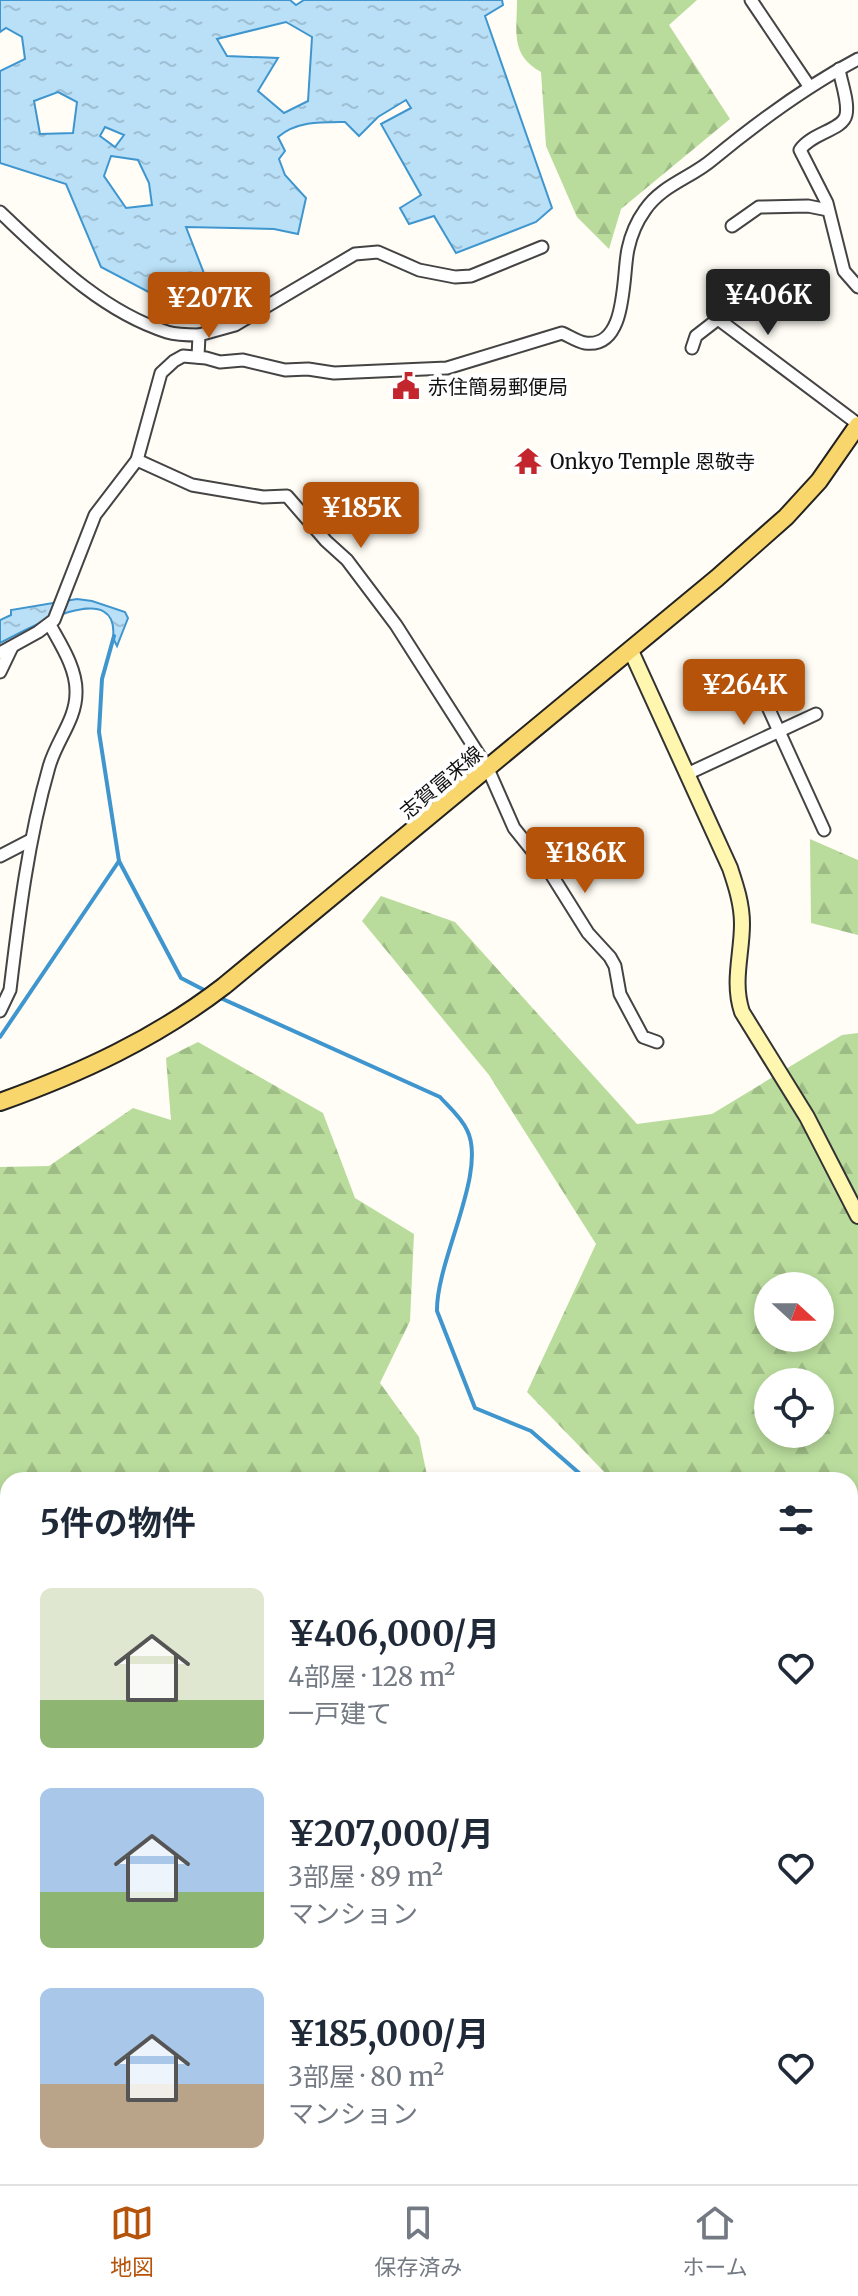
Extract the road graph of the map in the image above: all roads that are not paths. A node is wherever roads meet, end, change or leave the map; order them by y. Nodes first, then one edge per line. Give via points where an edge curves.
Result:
1 (751, 0) edge
2 (858, 59) edge
3 (839, 69) junction
4 (809, 86) junction
5 (828, 210) junction
6 (0, 212) edge
7 (732, 226) dead end
8 (542, 247) dead end
9 (858, 287) edge
10 (199, 335) junction
11 (692, 348) dead end
12 (198, 357) junction
13 (858, 424) edge
14 (137, 460) junction
15 (52, 622) junction
16 (13, 646) junction
17 (631, 651) junction
18 (0, 653) edge
19 (0, 672) edge
20 (767, 705) dead end
21 (816, 714) dead end
22 (778, 730) junction
23 (488, 769) junction
24 (687, 774) junction
25 (824, 830) dead end
26 (29, 841) junction
27 (0, 856) edge
28 (0, 1011) edge
29 (657, 1042) dead end
30 (0, 1102) edge
31 (858, 1216) edge

1 - 4 street
2 - 3 street
3 - 4 street
3 - 5 street via 847,113 842,124 807,140 800,150
4 - 12 street via 646,208 628,246 620,316 603,339 585,343 562,333 447,368 370,372 285,370
5 - 7 street via 759,207
5 - 9 street via 844,271
6 - 10 street via 118,311 170,333
8 - 10 street via 471,276 455,277 419,270 378,252 355,254 235,325
10 - 12 street
11 - 13 street via 696,336 718,319
12 - 14 street via 183,356 161,373
13 - 17 main road, 志賀富来線 via 819,481 786,517
14 - 15 street via 95,515
14 - 23 street via 192,485 287,496 347,560 396,625
15 - 16 street
15 - 26 street via 77,689 75,711 49,765
16 - 18 street
16 - 19 street
17 - 23 main road, 志賀富来線
17 - 24 street
20 - 22 street
21 - 22 street
22 - 24 street
22 - 25 street
23 - 29 street via 514,828 610,957 620,994 643,1037
23 - 30 main road, 志賀富来線 via 167,1027 69,1078
24 - 31 street via 741,901 737,998 742,1012 807,1117
26 - 27 street
26 - 28 street via 10,990

